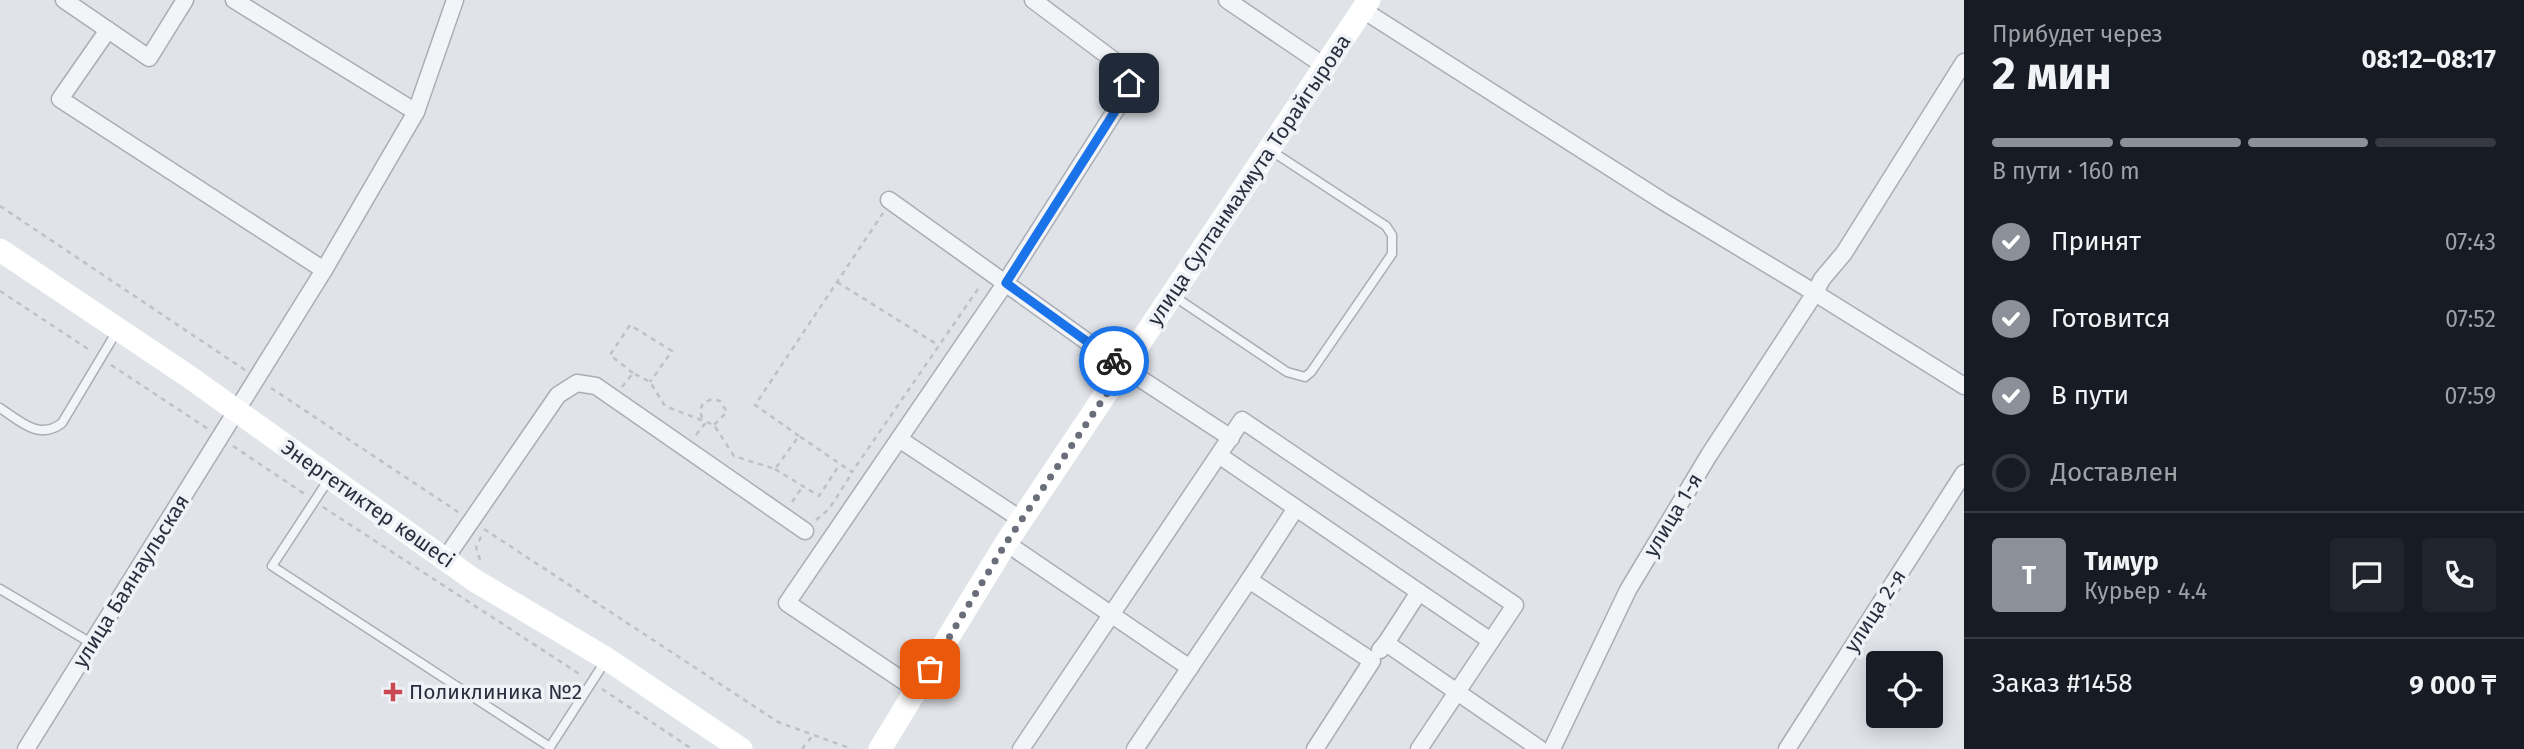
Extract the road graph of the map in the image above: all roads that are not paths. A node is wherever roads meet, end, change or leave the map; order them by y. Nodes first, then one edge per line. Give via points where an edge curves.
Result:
1 (64, 0) edge
2 (185, 0) edge
3 (234, 0) edge
4 (455, 0) edge
5 (1227, 0) edge
6 (1038, 1) edge
7 (1366, 5) edge
8 (108, 30) junction
9 (1964, 62) edge
10 (1326, 67) junction
11 (416, 112) junction
12 (1270, 150) junction
13 (887, 205) road end
14 (0, 250) edge
15 (324, 270) junction
16 (1004, 285) junction
17 (1815, 293) junction
18 (1172, 295) junction
19 (118, 330) junction
20 (1124, 368) junction
21 (1964, 386) edge
22 (0, 408) edge
23 (237, 412) junction
24 (1231, 438) junction
25 (900, 439) junction
26 (1220, 456) junction
27 (1964, 473) edge
28 (331, 476) junction
29 (1296, 508) junction
30 (1022, 520) junction
31 (804, 531) road end
32 (1006, 543) junction
33 (445, 559) junction
34 (1249, 580) junction
35 (0, 589) edge
36 (1419, 592) junction
37 (1112, 614) junction
38 (1491, 641) junction
39 (91, 643) junction
40 (1386, 643) junction
41 (607, 659) junction
42 (1372, 661) junction
43 (1190, 668) junction
44 (917, 690) junction
45 (1457, 692) junction
46 (733, 747) edge
47 (550, 748) edge
48 (26, 749) edge
49 (880, 749) edge
50 (1021, 749) edge
51 (1135, 749) edge
52 (1315, 749) edge
53 (1419, 749) edge
54 (1540, 749) edge
55 (1552, 749) edge
56 (1787, 749) edge

1 - 8 street
2 - 8 street via 149,58
3 - 11 street
4 - 11 street, улица Баянаульская
5 - 10 street
6 - 16 street via 1124,68 1129,83
7 - 10 main road, улица Султанмахмута Торайгырова
7 - 17 street via 1664,202
8 - 15 street via 60,99
9 - 17 street, улица 1-я
10 - 12 main road, улица Султанмахмута Торайгырова
11 - 15 street, улица Баянаульская
12 - 18 main road, улица Султанмахмута Торайгырова
12 - 18 lane via 1386,226 1392,235 1392,254 1305,377 1287,372
13 - 16 street
14 - 19 main road, Энергетиктер көшесі
15 - 23 street, улица Баянаульская
16 - 20 street
16 - 25 street
17 - 21 street
17 - 55 street, улица 1-я via 1628,590
18 - 20 main road, улица Султанмахмута Торайгырова
19 - 22 lane via 62,423 53,430 33,429
19 - 23 main road, Энергетиктер көшесі
20 - 24 street
20 - 30 main road, улица Султанмахмута Торайгырова
23 - 28 main road, Энергетиктер көшесі
23 - 39 street, улица Баянаульская
24 - 26 street
24 - 38 street via 1242,420 1515,605
25 - 30 street
25 - 44 street via 787,603
26 - 29 street
26 - 37 street
27 - 56 street, улица 2-я
28 - 33 main road, Энергетиктер көшесі
28 - 47 lane via 271,566
29 - 34 street
29 - 36 street
30 - 32 main road, улица Султанмахмута Торайгырова
31 - 33 street via 596,386 577,383 558,395 479,525
32 - 37 street
32 - 44 main road, улица Султанмахмута Торайгырова
33 - 41 main road, Энергетиктер көшесі
34 - 42 street
34 - 43 street
35 - 39 lane
36 - 38 street
36 - 40 street
37 - 43 street
37 - 50 street
38 - 45 street
39 - 48 street, улица Баянаульская
40 - 42 street
40 - 45 street
41 - 46 main road, Энергетиктер көшесі
41 - 47 lane
42 - 52 street
43 - 51 street
44 - 49 main road, улица Султанмахмута Торайгырова
45 - 53 street
45 - 54 street

